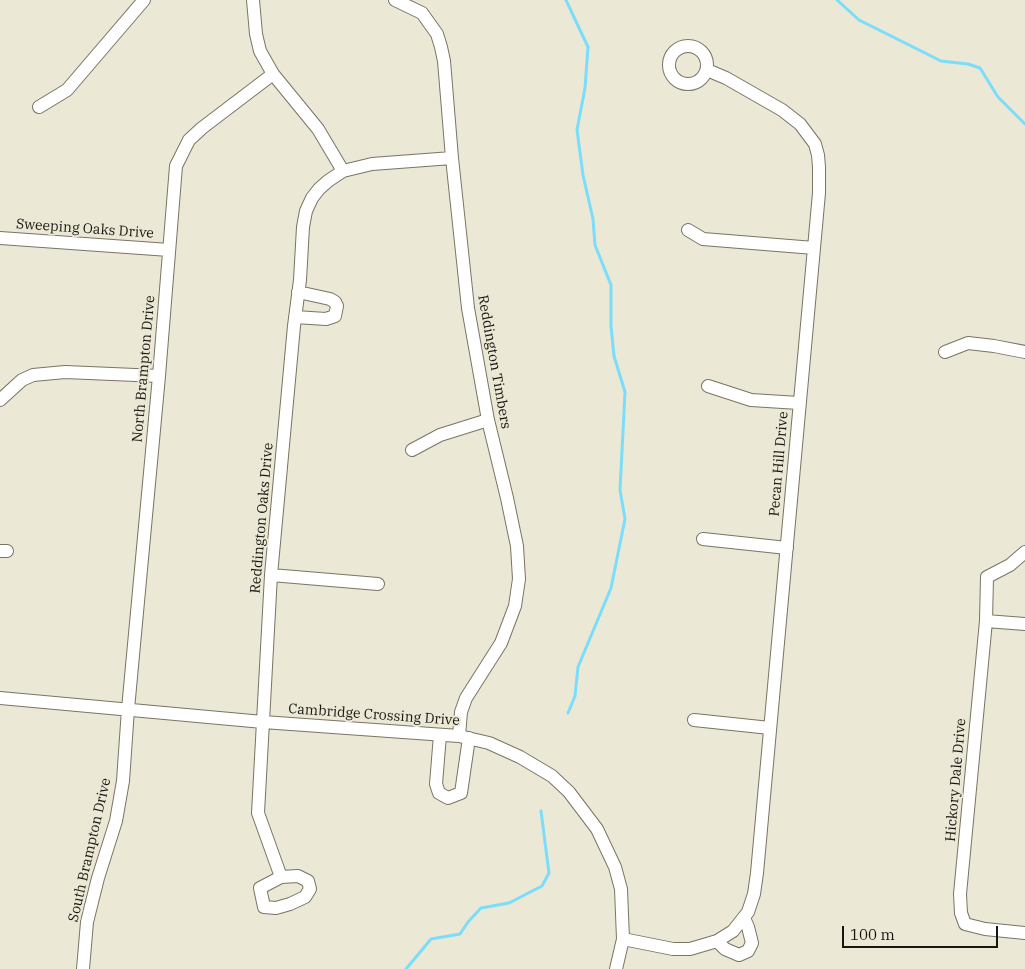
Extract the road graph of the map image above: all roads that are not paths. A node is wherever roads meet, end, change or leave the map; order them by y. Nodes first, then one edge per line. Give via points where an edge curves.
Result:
1 (144, 0) edge
2 (252, 0) edge
3 (395, 0) edge
4 (706, 70) dead end
5 (273, 74) junction
6 (39, 107) dead end
7 (452, 158) junction
8 (343, 170) junction
9 (688, 230) dead end
10 (0, 238) edge
11 (814, 248) junction
12 (168, 250) junction
13 (298, 292) junction
14 (295, 317) junction
15 (945, 352) dead end
16 (1025, 352) edge
17 (159, 376) junction
18 (708, 386) dead end
19 (0, 400) edge
20 (799, 403) junction
21 (488, 420) junction
22 (412, 450) dead end
23 (703, 539) dead end
24 (787, 548) junction
25 (1025, 552) edge
26 (271, 575) junction
27 (378, 584) dead end
28 (986, 621) junction
29 (1025, 624) edge
30 (0, 698) edge
31 (128, 709) junction
32 (694, 720) dead end
33 (263, 722) junction
34 (770, 728) junction
35 (440, 736) junction
36 (464, 737) junction
37 (281, 877) dead end
38 (744, 918) junction
39 (1025, 933) edge
40 (623, 939) junction
41 (717, 941) junction
42 (83, 969) edge
43 (616, 969) edge

1 - 6 street via 68,90
2 - 5 street via 260,51
3 - 7 street, Reddington Timbers via 422,13 437,34 444,61
4 - 11 street, Pecan Hill Drive via 782,110 800,124 814,144 818,155 819,192
5 - 8 street via 318,129
5 - 12 street, North Brampton Drive via 210,122 184,148 174,178
7 - 8 street, Reddington Oaks Drive via 372,164
7 - 21 street, Reddington Timbers via 468,308
8 - 13 street, Reddington Oaks Drive via 319,189 306,211
9 - 11 street via 702,239
10 - 12 street, Sweeping Oaks Drive
11 - 20 street, Pecan Hill Drive
12 - 17 street, North Brampton Drive
13 - 14 street, Reddington Oaks Drive
13 - 14 street via 330,299 338,306 334,316 326,319
14 - 26 street, Reddington Oaks Drive
15 - 16 street via 968,343
17 - 19 street via 65,372 33,375 22,380
17 - 31 street, North Brampton Drive
18 - 20 street via 751,400
20 - 24 street, Pecan Hill Drive
21 - 22 street via 440,435
21 - 36 street, Reddington Timbers via 515,536 519,579 515,606 501,643 466,698 461,712
23 - 24 street
24 - 34 street, Pecan Hill Drive
25 - 28 street, Hickory Dale Drive via 1010,565 987,577
26 - 27 street
26 - 33 street, Reddington Oaks Drive
28 - 29 street
28 - 39 street, Hickory Dale Drive via 960,913 965,924 970,926
30 - 31 street, Cambridge Crossing Drive
31 - 33 street, Cambridge Crossing Drive
31 - 42 street, South Brampton Drive via 123,781 116,821 87,922
32 - 34 street
33 - 35 street, Cambridge Crossing Drive
33 - 37 street, Reddington Oaks Drive via 258,813
34 - 38 street, Pecan Hill Drive via 757,873 754,894
35 - 36 street, Cambridge Crossing Drive
35 - 36 street, Reddington Timbers via 436,784 439,793 448,798 461,793
36 - 40 street, Cambridge Crossing Drive via 489,743 552,776 585,811 615,867 621,889
38 - 41 street, Pecan Hill Drive
38 - 41 street via 752,943 748,952 739,956
40 - 41 street, Pecan Hill Drive via 673,949 690,949
40 - 43 street, Cambridge Crossing Drive

